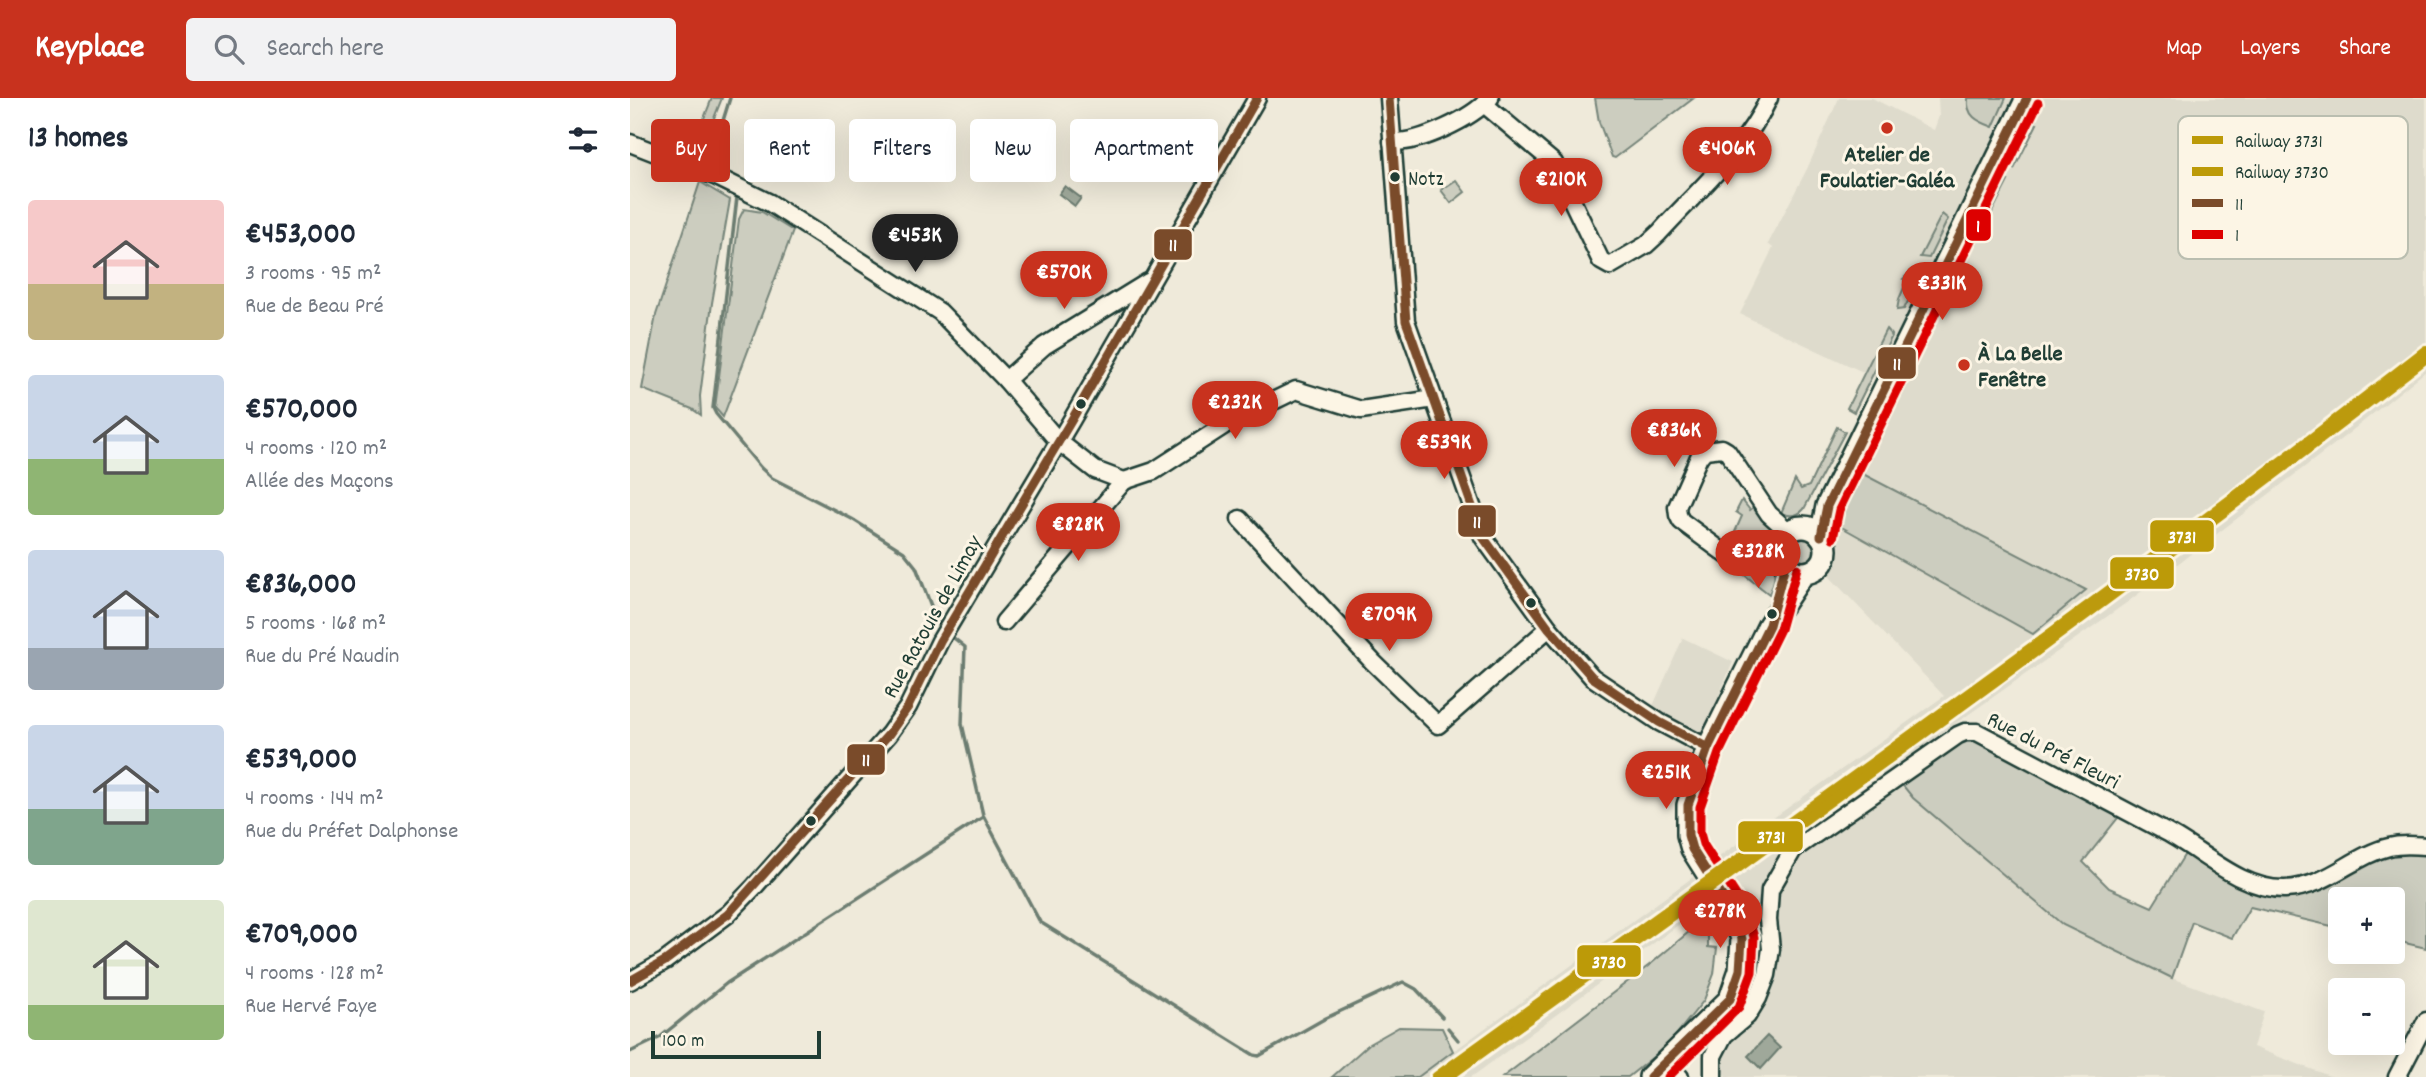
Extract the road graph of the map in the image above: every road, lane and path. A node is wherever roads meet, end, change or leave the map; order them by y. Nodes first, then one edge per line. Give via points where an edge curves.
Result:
1 (1257, 98) edge
2 (1389, 98) edge
3 (1769, 98) edge
4 (2017, 98) edge
5 (2027, 98) edge
6 (1487, 101) edge
7 (1392, 142) junction
8 (630, 143) edge
9 (1150, 281) junction
10 (1006, 380) junction
11 (1434, 399) junction
12 (1058, 441) junction
13 (1124, 481) junction
14 (1240, 519) dead end
15 (1797, 547) junction
16 (1004, 622) dead end
17 (1549, 628) junction
18 (1707, 748) junction
19 (2426, 846) edge
20 (630, 981) edge
21 (2426, 1021) edge
22 (1665, 1073) edge
23 (1713, 1077) edge
24 (2397, 1077) edge

1 - 9 street, Rue Ratouis de Limay
2 - 7 street
3 - 6 street via 1746,137 1709,179 1646,245 1610,266 1604,264 1554,163
4 - 15 main road
5 - 15 main road via 1827,506
6 - 7 street via 1443,130
7 - 11 street via 1406,321
8 - 10 street via 770,203 940,312
9 - 10 street via 1044,346
9 - 12 street, Rue Ratouis de Limay
10 - 12 street
11 - 13 street via 1361,410 1296,390 1228,423 1154,471
11 - 17 street via 1483,537
12 - 13 street via 1095,470
12 - 20 street, Rue Ratouis de Limay via 889,734 728,914
13 - 16 street
14 - 17 street via 1438,725
15 - 15 street via 1727,451 1705,450 1677,507 1681,521 1727,555 1760,547
15 - 18 main road via 1769,625
17 - 18 street via 1592,677
18 - 22 main road via 1688,805 1688,835 1704,870 1734,915 1742,939 1740,970 1730,999
19 - 23 street, Rue du Pré Fleuri via 2386,848 2299,887 2261,886 1977,732 1965,732 1794,850 1770,890 1768,975 1747,1016 1724,1035 1713,1056
21 - 24 street

